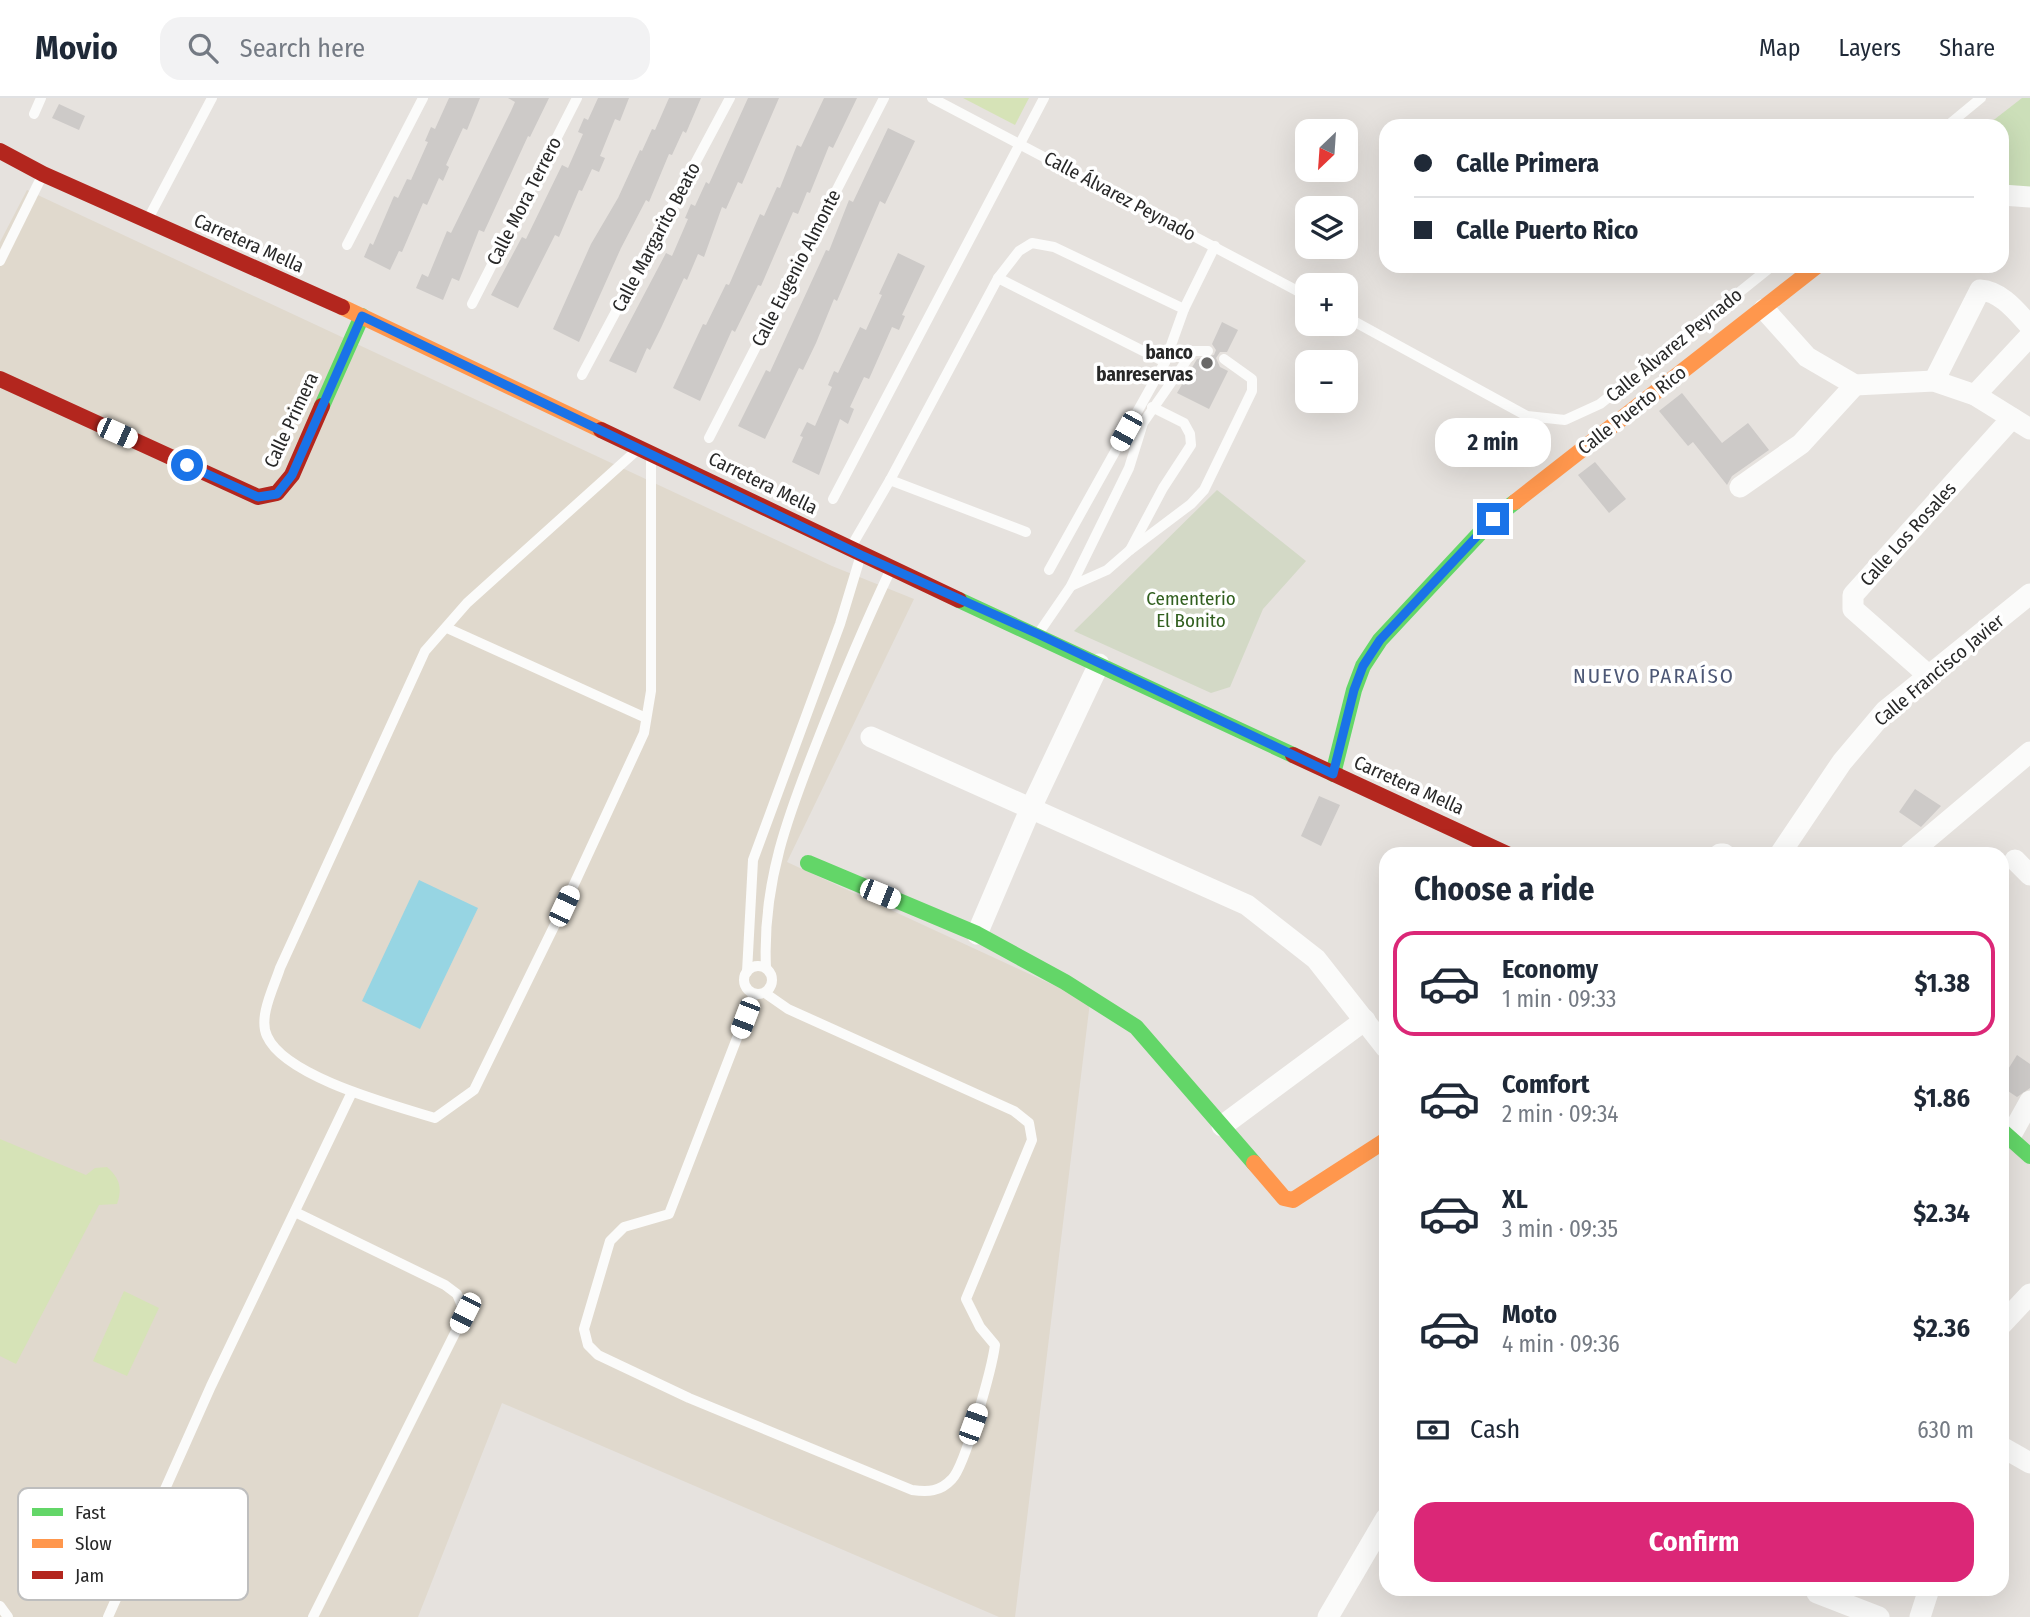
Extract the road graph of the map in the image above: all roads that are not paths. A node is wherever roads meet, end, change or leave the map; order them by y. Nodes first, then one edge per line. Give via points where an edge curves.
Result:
1 (41, 98) edge
2 (212, 98) edge
3 (423, 98) edge
4 (577, 98) edge
5 (730, 98) edge
6 (884, 98) edge
7 (932, 98) edge
8 (1044, 98) edge
9 (1981, 98) edge
10 (34, 114) dead end
11 (1956, 119) edge
12 (1020, 143) junction
13 (0, 150) edge
14 (43, 174) junction
15 (2009, 196) edge
16 (2030, 197) edge
17 (147, 220) junction
18 (346, 245) dead end
19 (1215, 246) junction
20 (0, 261) edge
21 (1764, 273) edge
22 (1808, 273) edge
23 (998, 278) junction
24 (1295, 289) edge
25 (472, 304) dead end
26 (1184, 309) junction
27 (1764, 309) junction
28 (362, 316) junction
29 (1358, 324) edge
30 (2030, 326) edge
31 (2030, 336) edge
32 (1208, 351) dead end
33 (1224, 359) dead end
34 (1165, 362) junction
35 (582, 375) dead end
36 (0, 379) edge
37 (1934, 381) junction
38 (1855, 385) junction
39 (1975, 395) junction
40 (1152, 407) junction
41 (2021, 424) edge
42 (709, 438) dead end
43 (646, 450) junction
44 (890, 480) junction
45 (1741, 487) dead end
46 (833, 499) dead end
47 (1026, 532) dead end
48 (1130, 550) junction
49 (855, 552) junction
50 (891, 568) junction
51 (1049, 570) dead end
52 (1071, 586) junction
53 (2030, 593) edge
54 (447, 628) junction
55 (1038, 634) junction
56 (1099, 664) junction
57 (1928, 675) junction
58 (646, 718) junction
59 (871, 737) dead end
60 (2030, 752) edge
61 (1333, 774) junction
62 (1030, 810) junction
63 (1492, 847) edge
64 (1785, 847) edge
65 (1917, 847) edge
66 (808, 863) dead end
67 (977, 934) junction
68 (766, 968) junction
69 (747, 972) junction
70 (760, 993) junction
71 (1365, 1020) junction
72 (1379, 1039) edge
73 (352, 1092) junction
74 (2030, 1101) edge
75 (1222, 1126) junction
76 (2009, 1130) edge
77 (2009, 1137) edge
78 (1379, 1145) edge
79 (2030, 1156) edge
80 (295, 1212) junction
81 (2009, 1451) edge
82 (2030, 1463) edge
83 (166, 1488) edge
84 (1379, 1530) edge
85 (1825, 1596) edge
86 (1927, 1596) edge
87 (116, 1600) edge
88 (0, 1606) edge
89 (8, 1617) edge
90 (108, 1617) edge
91 (313, 1617) edge
92 (1328, 1617) edge
93 (1879, 1617) edge
94 (1920, 1617) edge

1 - 10 lane
2 - 17 lane
3 - 18 lane
4 - 25 lane, Calle Mora Terrero
5 - 35 lane, Calle Margarito Beato
6 - 42 lane, Calle Eugenio Almonte
7 - 12 lane, Calle Álvarez Peynado
8 - 12 lane
9 - 11 lane
12 - 19 lane, Calle Álvarez Peynado
12 - 46 lane
13 - 14 street, Carretera Mella
14 - 17 street, Carretera Mella
14 - 20 lane
15 - 16 street
17 - 28 street, Carretera Mella
19 - 24 lane, Calle Álvarez Peynado
19 - 26 lane
21 - 29 lane, Calle Álvarez Peynado via 1600,404 1564,420 1527,416
22 - 27 street, Calle Puerto Rico
23 - 26 lane via 1019,251 1032,243 1054,247
23 - 34 lane
23 - 44 lane
26 - 34 lane
27 - 38 street via 1807,357
27 - 61 street, Calle Puerto Rico via 1493,519 1380,640 1354,690
28 - 36 street, Calle Primera via 292,475 277,494 258,497
28 - 43 street, Carretera Mella
30 - 37 street via 2008,303 1980,290
31 - 39 street
32 - 40 lane via 1193,351
33 - 48 lane via 1252,379 1252,391 1204,490
34 - 51 lane
37 - 38 street
37 - 39 street
38 - 45 street via 1801,444
39 - 41 street
40 - 48 lane via 1184,423 1191,445
40 - 52 lane via 1129,468
41 - 57 street, Calle Los Rosales via 1853,595 1853,609
43 - 49 street, Carretera Mella
43 - 54 lane via 467,603
43 - 58 lane via 652,691
44 - 47 lane
44 - 49 lane
48 - 52 lane via 1107,570
49 - 50 street, Carretera Mella
49 - 69 lane via 840,624 752,860
50 - 55 street, Carretera Mella
50 - 68 lane via 860,631 775,855
52 - 55 lane
53 - 57 street, Calle Francisco Javier
54 - 58 lane
54 - 73 lane via 425,651 279,968 265,1016 266,1035 281,1057
55 - 56 street, Carretera Mella
56 - 61 street, Carretera Mella
56 - 62 street
57 - 64 street, Calle Francisco Javier via 1866,732
58 - 73 lane via 644,733 474,1090 435,1118
59 - 62 street
60 - 65 street
61 - 63 street, Carretera Mella
62 - 67 street
62 - 71 street via 1247,905 1316,958
66 - 67 street
67 - 75 street via 1136,1027
68 - 69 lane via 752,967
68 - 70 lane via 773,981
69 - 70 lane via 746,987
70 - 70 lane via 1014,1111 1029,1123 1032,1140 966,1299 995,1345 992,1372 955,1476 931,1492 912,1490 688,1398 598,1355 588,1345 584,1329 610,1241 624,1227 669,1214
71 - 72 street
71 - 75 street
73 - 80 lane
74 - 76 street
75 - 78 street via 1284,1198 1293,1200
77 - 79 street
80 - 83 lane
80 - 91 lane via 444,1285 457,1294 465,1313
81 - 82 street
84 - 92 street
85 - 93 street
86 - 94 street
87 - 90 lane
88 - 89 lane

